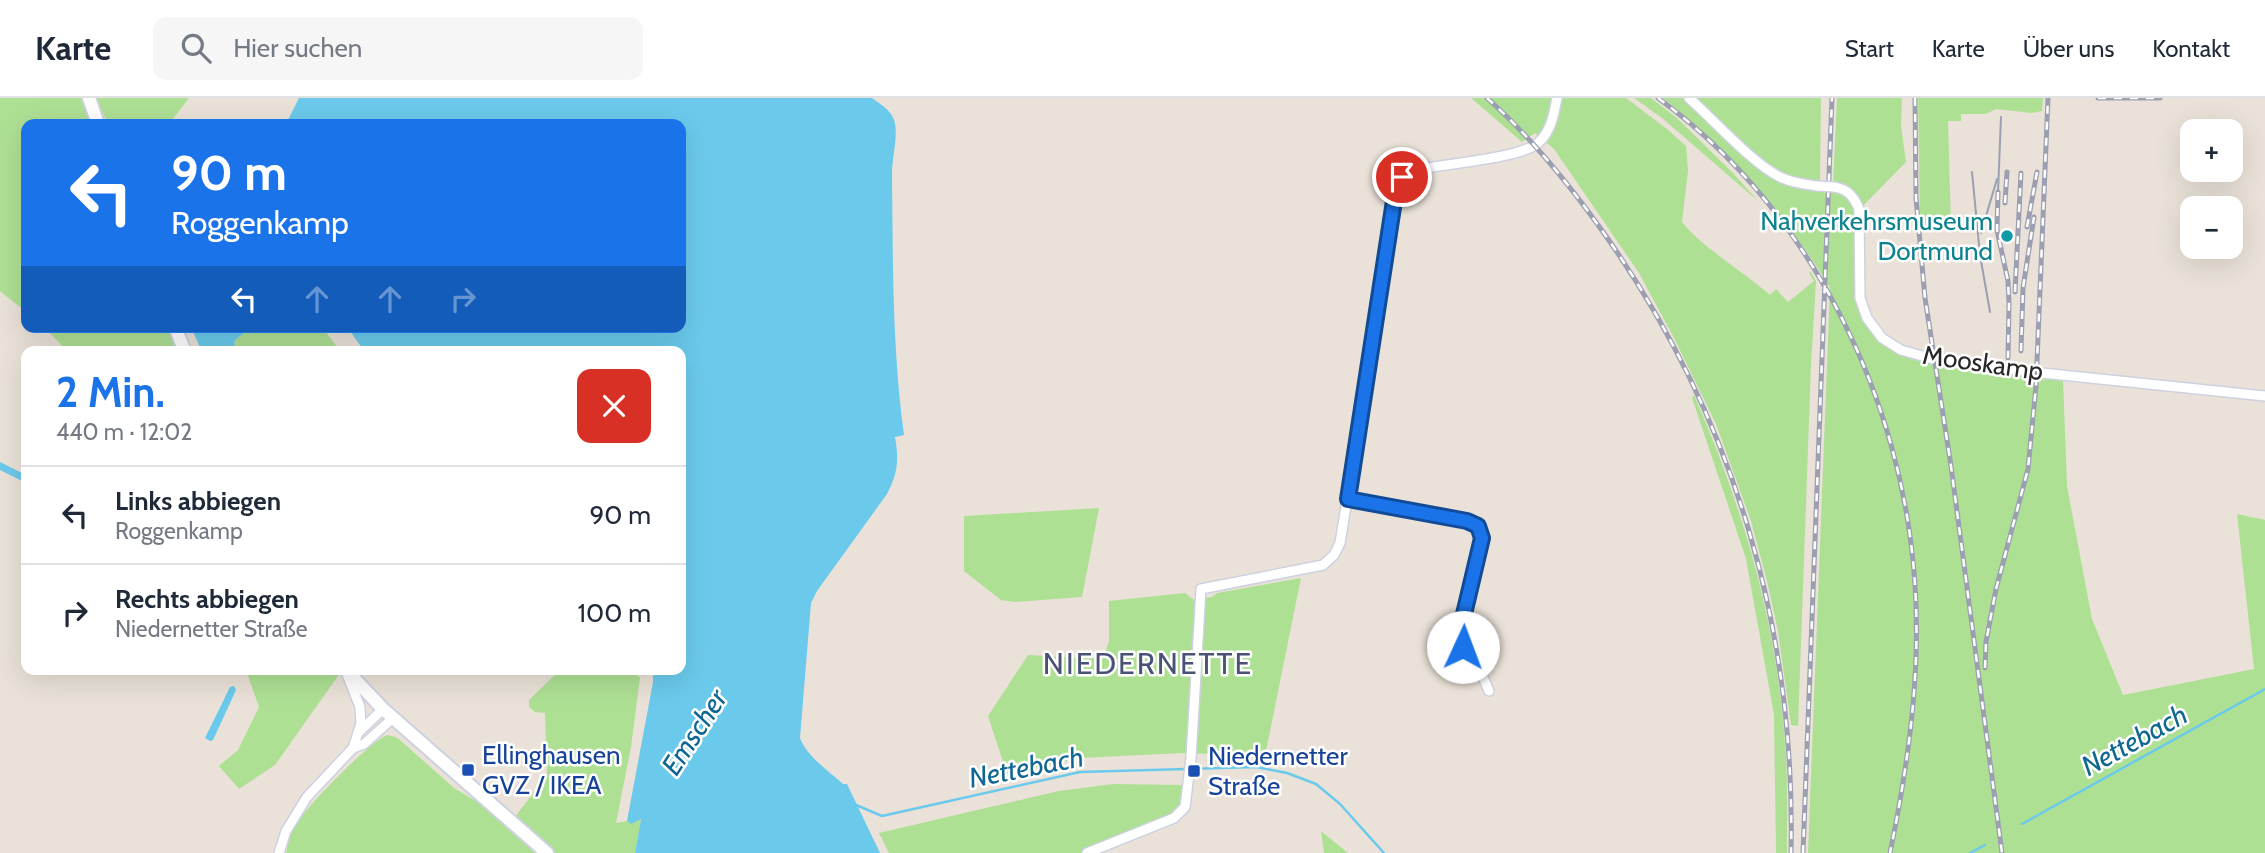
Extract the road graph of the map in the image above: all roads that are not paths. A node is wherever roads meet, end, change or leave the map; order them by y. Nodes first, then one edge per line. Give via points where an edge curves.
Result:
1 (89, 98) edge
2 (1557, 98) edge
3 (1689, 98) edge
4 (97, 119) edge
5 (2265, 396) edge
6 (1348, 499) junction
7 (348, 675) edge
8 (350, 675) edge
9 (1489, 691) dead end
10 (388, 714) junction
11 (357, 735) junction
12 (353, 748) junction
13 (279, 853) edge
14 (547, 853) edge
15 (1087, 853) edge

1 - 4 main road
2 - 6 street via 1547,132 1534,146 1410,171 1396,188
3 - 5 street, Mooskamp, bridge via 1779,176 1849,192 1859,209 1860,298 1867,318 1882,338 1900,350 1933,359 2042,373
6 - 9 street via 1478,526 1482,538 1460,631 1463,647
6 - 15 street via 1340,543 1323,565 1201,589 1185,807 1174,818
7 - 11 street via 360,707
8 - 10 main road
10 - 11 street
10 - 12 street via 364,744
10 - 14 main road
11 - 12 street
12 - 13 street via 306,797

